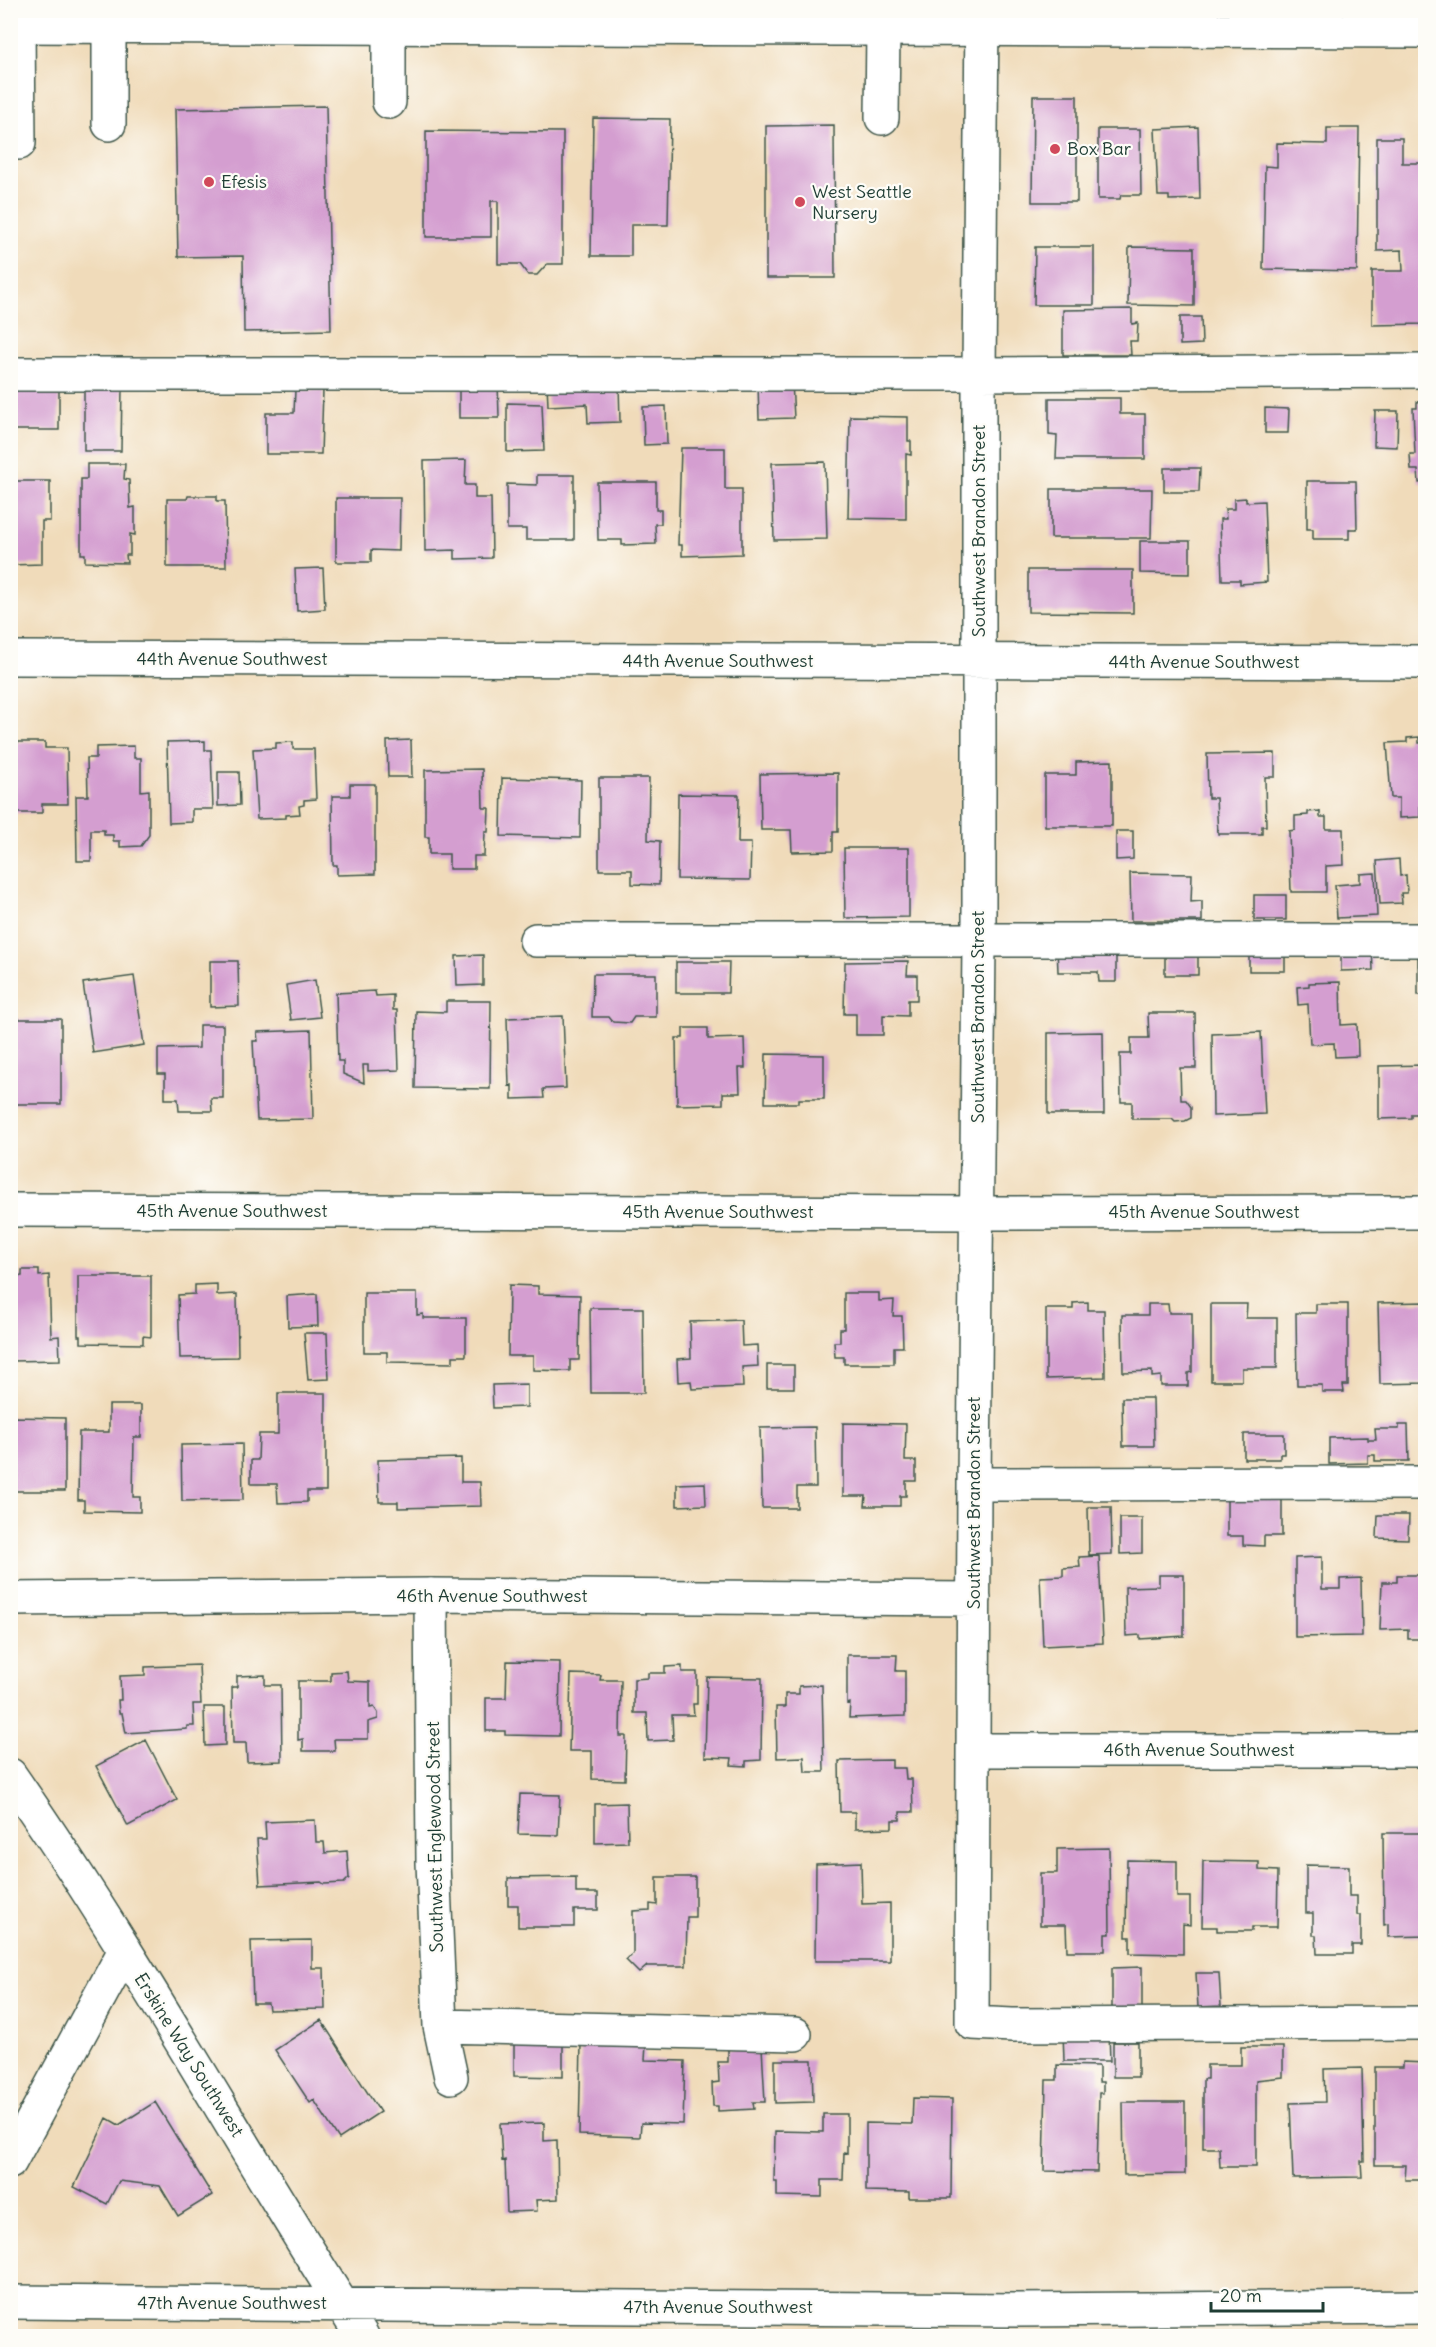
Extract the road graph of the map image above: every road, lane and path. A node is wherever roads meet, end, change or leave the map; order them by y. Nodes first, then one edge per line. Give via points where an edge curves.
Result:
1 (605, 19) edge
2 (740, 20) edge
3 (982, 20) edge
4 (1184, 20) edge
5 (102, 21) edge
6 (862, 23) edge
7 (14, 26) edge
8 (389, 27) junction
9 (1425, 31) edge
10 (390, 102) dead end
11 (882, 118) dead end
12 (109, 124) dead end
13 (19, 143) dead end
14 (1425, 370) edge
15 (10, 374) edge
16 (979, 374) junction
17 (10, 658) edge
18 (979, 661) junction
19 (1425, 662) edge
20 (536, 940) dead end
21 (1425, 940) edge
22 (979, 941) junction
23 (10, 1210) edge
24 (1425, 1212) edge
25 (976, 1213) junction
26 (1425, 1483) edge
27 (974, 1484) junction
28 (430, 1595) junction
29 (10, 1599) edge
30 (974, 1599) junction
31 (973, 1749) junction
32 (1425, 1750) edge
33 (10, 1776) edge
34 (26, 1820) edge
35 (124, 1950) junction
36 (1425, 2023) edge
37 (440, 2026) junction
38 (795, 2034) dead end
39 (451, 2077) dead end
40 (10, 2162) edge
41 (10, 2302) edge
42 (342, 2305) junction
43 (1425, 2307) edge
44 (1017, 2323) edge
45 (362, 2337) edge

1 - 2 street
1 - 8 street
2 - 6 street
3 - 4 street
3 - 6 street
3 - 16 street, Southwest Brandon Street
4 - 9 street
5 - 7 street
5 - 8 street
5 - 12 street
6 - 11 street
7 - 13 street
8 - 10 street
14 - 16 street
15 - 16 street
16 - 18 street, Southwest Brandon Street
17 - 18 street, 44th Avenue Southwest
18 - 19 street, 44th Avenue Southwest
18 - 22 street, Southwest Brandon Street
20 - 22 street
21 - 22 street
22 - 25 street, Southwest Brandon Street
23 - 25 street, 45th Avenue Southwest
24 - 25 street, 45th Avenue Southwest
25 - 27 street, Southwest Brandon Street
26 - 27 street
27 - 30 street, Southwest Brandon Street
28 - 29 street, 46th Avenue Southwest
28 - 30 street, 46th Avenue Southwest
28 - 37 street, Southwest Englewood Street via 433,1863
30 - 31 street, Southwest Brandon Street
31 - 32 street, 46th Avenue Southwest
31 - 36 street, Southwest Brandon Street via 972,2024
33 - 34 street, Erskine Way Southwest
34 - 35 street, Erskine Way Southwest
35 - 40 street
35 - 42 street, Erskine Way Southwest
37 - 38 street
37 - 39 street, Southwest Englewood Street
41 - 42 street, 47th Avenue Southwest
42 - 44 street, 47th Avenue Southwest
42 - 45 street, Erskine Way Southwest
43 - 44 street, 47th Avenue Southwest

